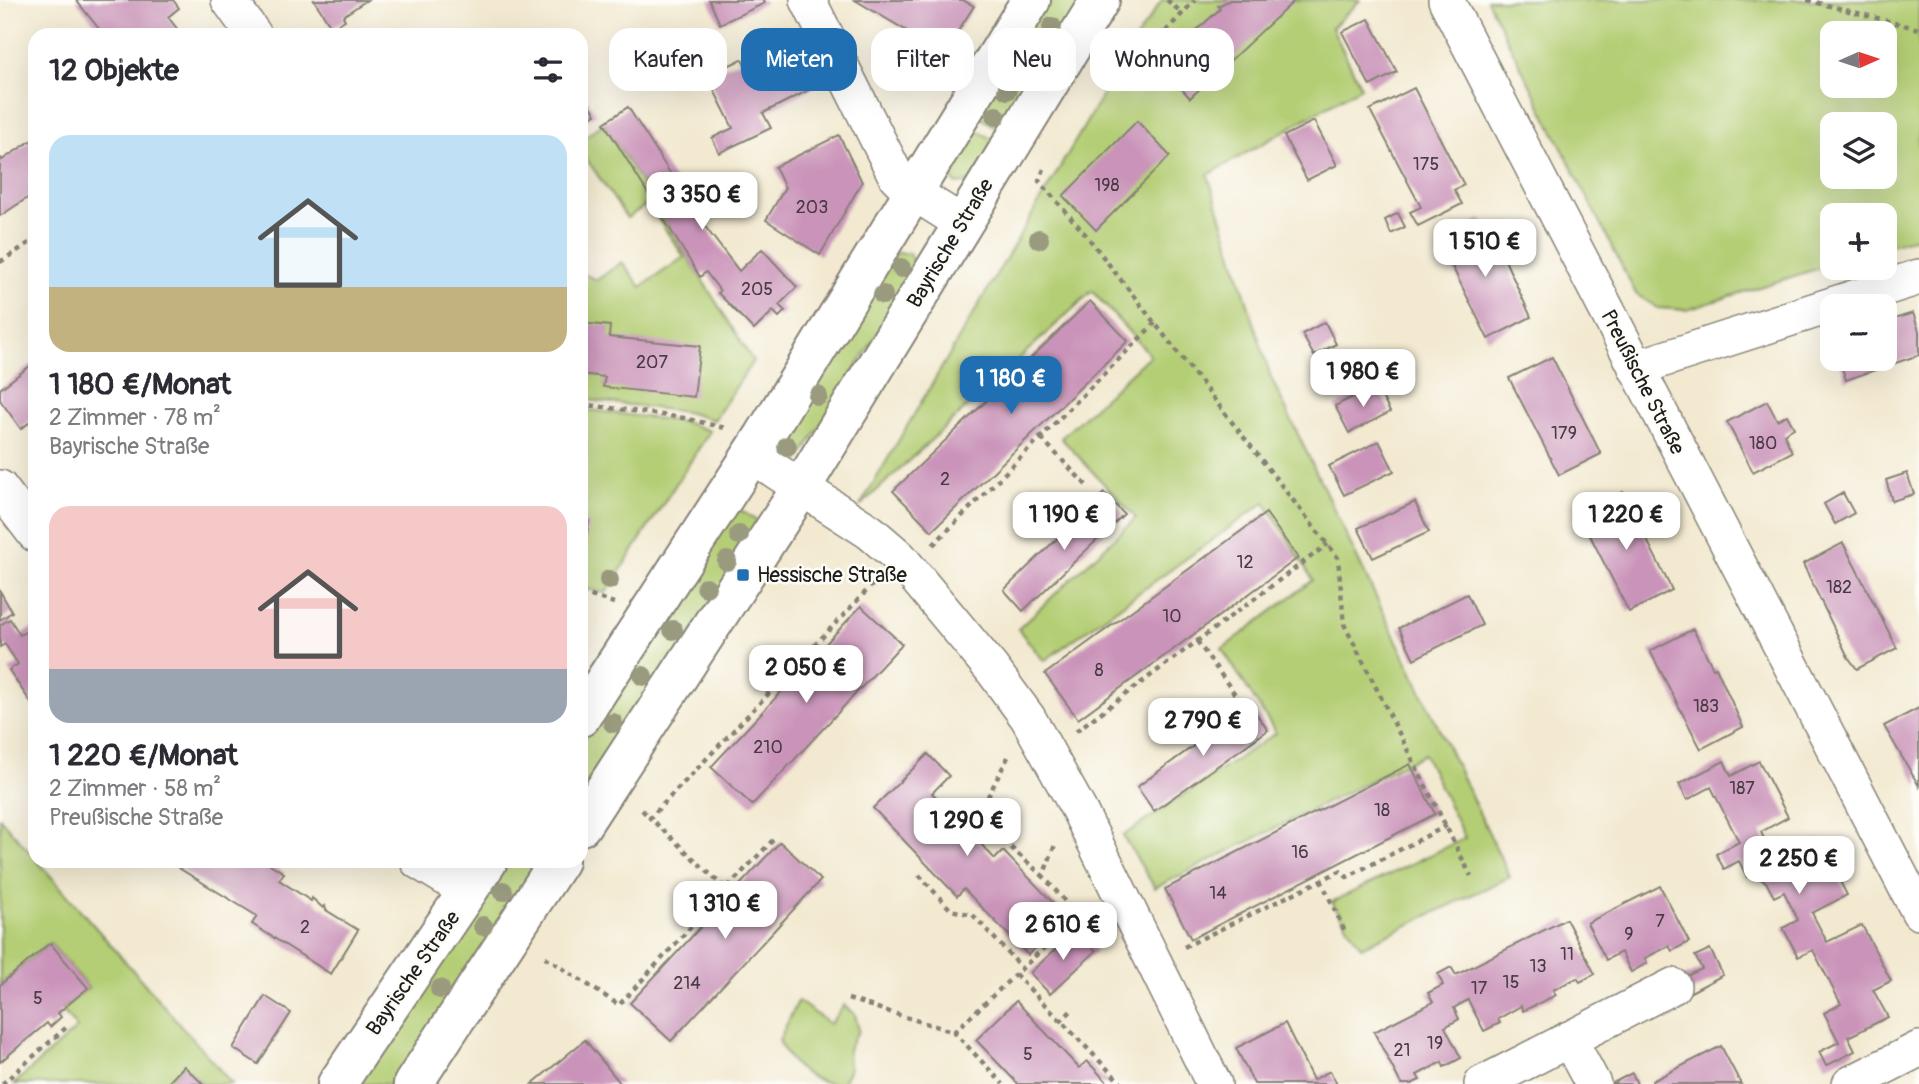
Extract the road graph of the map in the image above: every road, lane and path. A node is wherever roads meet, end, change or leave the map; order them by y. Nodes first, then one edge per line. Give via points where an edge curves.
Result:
1 (229, 0) edge
2 (808, 0) edge
3 (1031, 0) edge
4 (1100, 0) edge
5 (1167, 0) edge
6 (1195, 0) edge
7 (1446, 0) edge
8 (1807, 0) edge
9 (1182, 14) junction
10 (249, 28) edge
11 (1169, 28) edge
12 (1919, 29) edge
13 (1039, 181) dead end
14 (912, 191) junction
15 (962, 223) junction
16 (28, 244) edge
17 (0, 262) edge
18 (1919, 277) edge
19 (1156, 323) junction
20 (1636, 368) junction
21 (588, 405) edge
22 (712, 426) dead end
23 (1041, 438) junction
24 (751, 455) junction
25 (1088, 487) dead end
26 (0, 488) edge
27 (801, 488) junction
28 (28, 525) edge
29 (1328, 544) junction
30 (904, 563) junction
31 (1197, 641) junction
32 (1237, 697) dead end
33 (588, 706) edge
34 (1028, 718) junction
35 (1047, 752) junction
36 (642, 810) dead end
37 (1079, 810) junction
38 (588, 815) edge
39 (650, 817) junction
40 (1448, 825) junction
41 (773, 840) dead end
42 (446, 868) edge
43 (554, 868) edge
44 (919, 875) dead end
45 (479, 876) edge
46 (1044, 876) junction
47 (1471, 876) dead end
48 (1321, 880) junction
49 (726, 889) junction
50 (1919, 912) edge
51 (1346, 934) dead end
52 (545, 957) dead end
53 (1154, 962) junction
54 (1021, 967) junction
55 (1014, 974) junction
56 (1673, 986) dead end
57 (848, 999) dead end
58 (1071, 1011) dead end
59 (1060, 1022) junction
60 (69, 1025) dead end
61 (954, 1032) junction
62 (1569, 1039) junction
63 (1919, 1049) edge
64 (2, 1084) edge
65 (337, 1084) edge
66 (413, 1084) edge
67 (1003, 1084) edge
68 (1122, 1084) edge
69 (1214, 1084) edge
70 (1482, 1084) edge
71 (1594, 1084) edge
72 (1850, 1084) edge

1 - 10 street
2 - 14 street via 895,176
3 - 14 street
4 - 15 street, Bayrische Straße
5 - 9 path
6 - 9 path
7 - 20 street, Preußische Straße
8 - 12 path
9 - 11 path
13 - 19 path
14 - 15 street
14 - 24 street
15 - 27 street, Bayrische Straße
16 - 17 path
18 - 20 street
19 - 23 path
19 - 29 path
20 - 50 street, Preußische Straße
21 - 22 path
23 - 25 path
23 - 30 path
24 - 27 street
24 - 33 street
26 - 28 street
27 - 30 street via 870,532
27 - 38 street, Bayrische Straße
29 - 31 path
29 - 40 path via 1338,558 1344,624
30 - 34 street
30 - 39 path
31 - 32 path
31 - 35 path
34 - 35 street
34 - 46 path via 979,814
35 - 37 street
36 - 39 path
37 - 46 path via 1060,834
37 - 53 street
39 - 49 path
40 - 47 path
40 - 48 path via 1347,877 1340,871
41 - 49 path
42 - 45 street
43 - 66 street
44 - 54 path via 951,910 972,915
45 - 65 street, Bayrische Straße
46 - 54 path via 1078,916
48 - 51 path
48 - 53 path
49 - 52 path via 619,1005
53 - 69 street
54 - 55 path
55 - 59 path
55 - 61 path
56 - 62 street
57 - 61 path
58 - 59 path
59 - 68 path
60 - 64 path
61 - 67 path
62 - 70 street
62 - 71 street
63 - 72 street

